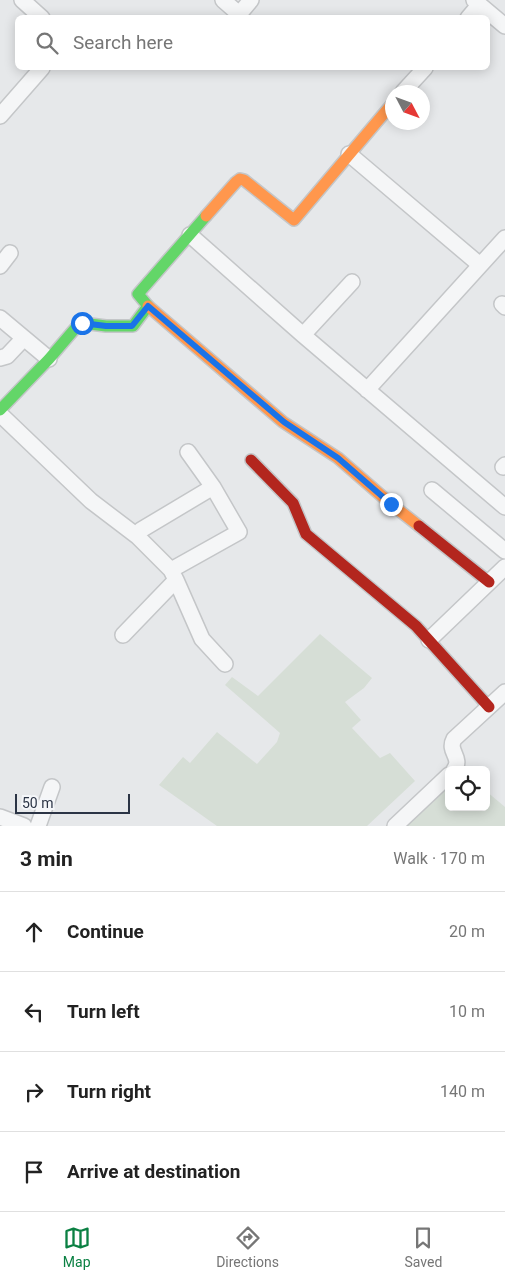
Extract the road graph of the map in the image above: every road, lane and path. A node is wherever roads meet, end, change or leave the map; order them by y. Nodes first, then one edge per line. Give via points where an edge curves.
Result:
1 (22, 0) edge
2 (223, 0) edge
3 (251, 0) edge
4 (476, 2) edge
5 (39, 15) edge
6 (237, 15) edge
7 (239, 15) edge
8 (470, 15) edge
9 (505, 26) edge
10 (40, 70) edge
11 (423, 70) edge
12 (409, 85) edge
13 (385, 112) edge
14 (0, 116) edge
15 (349, 154) junction
16 (190, 235) junction
17 (505, 238) edge
18 (10, 253) dead end
19 (480, 265) junction
20 (0, 266) edge
21 (352, 282) dead end
22 (148, 306) junction
23 (0, 318) edge
24 (303, 336) junction
25 (24, 338) junction
26 (0, 358) edge
27 (49, 359) junction
28 (367, 390) junction
29 (0, 412) edge
30 (188, 452) dead end
31 (251, 460) dead end
32 (213, 486) junction
33 (432, 490) dead end
34 (505, 507) edge
35 (137, 536) junction
36 (505, 551) edge
37 (505, 567) edge
38 (174, 575) junction
39 (489, 582) junction
40 (124, 635) dead end
41 (429, 640) junction
42 (225, 664) dead end
43 (505, 692) edge
44 (489, 707) junction
45 (456, 766) edge
46 (445, 778) edge
47 (52, 787) dead end
48 (0, 817) edge
49 (24, 826) edge
50 (38, 826) edge
51 (395, 826) edge

1 - 5 street
2 - 6 street
3 - 7 street
4 - 8 street
4 - 9 street
10 - 14 street
11 - 12 street
13 - 15 street
15 - 16 street via 294,220 240,179
15 - 19 street
16 - 22 street via 138,294
16 - 24 street
17 - 19 street
18 - 20 street
19 - 28 street
21 - 24 street
22 - 27 street via 132,326 79,324
22 - 39 street via 284,422 338,458
23 - 25 street
24 - 28 street
25 - 26 street via 7,356
25 - 27 street
27 - 29 street
28 - 34 street
29 - 35 street via 91,501
30 - 32 street
31 - 41 street via 293,503 306,534
32 - 35 street via 140,530
32 - 38 street via 239,532
33 - 36 street
35 - 38 street
37 - 39 street
38 - 40 street
38 - 42 street via 202,638
39 - 41 street
41 - 44 street
43 - 44 street
44 - 45 street via 454,739
46 - 51 street
47 - 50 street
48 - 49 street

